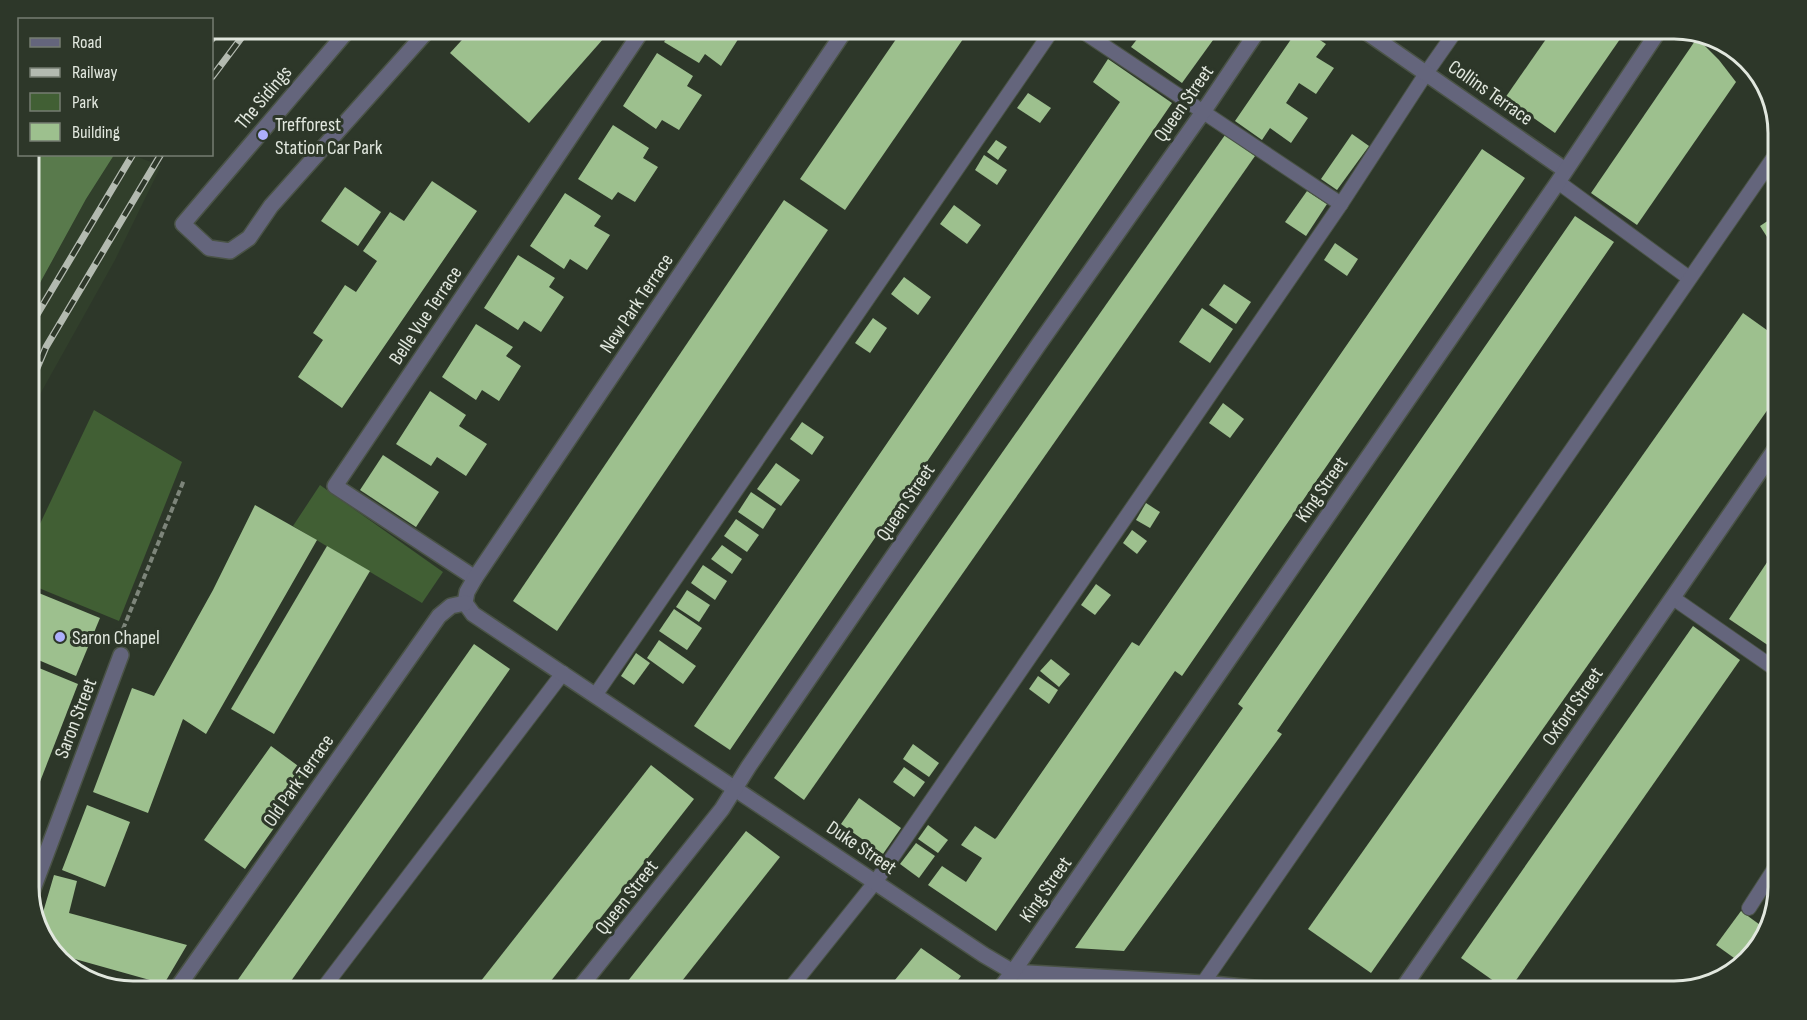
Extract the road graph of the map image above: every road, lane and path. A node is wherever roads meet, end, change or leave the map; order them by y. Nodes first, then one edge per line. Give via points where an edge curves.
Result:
1 (340, 39) edge
2 (419, 39) edge
3 (636, 39) edge
4 (839, 39) edge
5 (1045, 39) edge
6 (1095, 39) edge
7 (1252, 39) edge
8 (1378, 39) edge
9 (1450, 39) edge
10 (1653, 39) edge
11 (1427, 72) junction
12 (1203, 112) junction
13 (1768, 166) edge
14 (1562, 176) junction
15 (1341, 204) junction
16 (1689, 278) junction
17 (1768, 460) edge
18 (184, 480) dead end
19 (475, 578) junction
20 (1673, 598) junction
21 (465, 603) junction
22 (121, 655) joint
23 (1768, 664) edge
24 (563, 673) junction
25 (596, 694) junction
26 (735, 788) junction
27 (39, 873) edge
28 (1768, 880) edge
29 (876, 881) junction
30 (1749, 908) dead end
31 (1013, 972) junction
32 (182, 981) edge
33 (329, 981) edge
34 (586, 981) edge
35 (797, 981) edge
36 (1006, 981) edge
37 (1168, 981) edge
38 (1204, 981) edge
39 (1409, 981) edge

1 - 2 street, The Sidings via 183,224 210,248 230,251 249,238 271,206
3 - 19 street, Belle Vue Terrace via 335,486
4 - 19 street, New Park Terrace
5 - 25 lane
6 - 12 lane
7 - 12 street, Queen Street
8 - 11 street, Collins Terrace
9 - 11 lane
10 - 14 street, King Street
11 - 14 street, Collins Terrace
11 - 15 lane
12 - 15 lane
12 - 26 street, Queen Street
13 - 16 lane
14 - 16 lane
14 - 31 street, King Street
15 - 29 lane
16 - 38 lane
17 - 20 street, Oxford Street
18 - 22 path via 120,635
19 - 21 street, New Park Terrace
20 - 23 lane
20 - 39 street, Oxford Street
21 - 24 street, Duke Street via 473,614
21 - 32 street, Old Park Terrace via 451,606 439,616
22 - 27 street, Saron Street
24 - 25 street, Duke Street
24 - 33 lane
25 - 26 street, Duke Street
26 - 29 street, Duke Street
26 - 34 street, Queen Street
28 - 30 lane
29 - 31 street, Duke Street
29 - 35 lane
31 - 36 street, King Street
31 - 37 street, Duke Street

